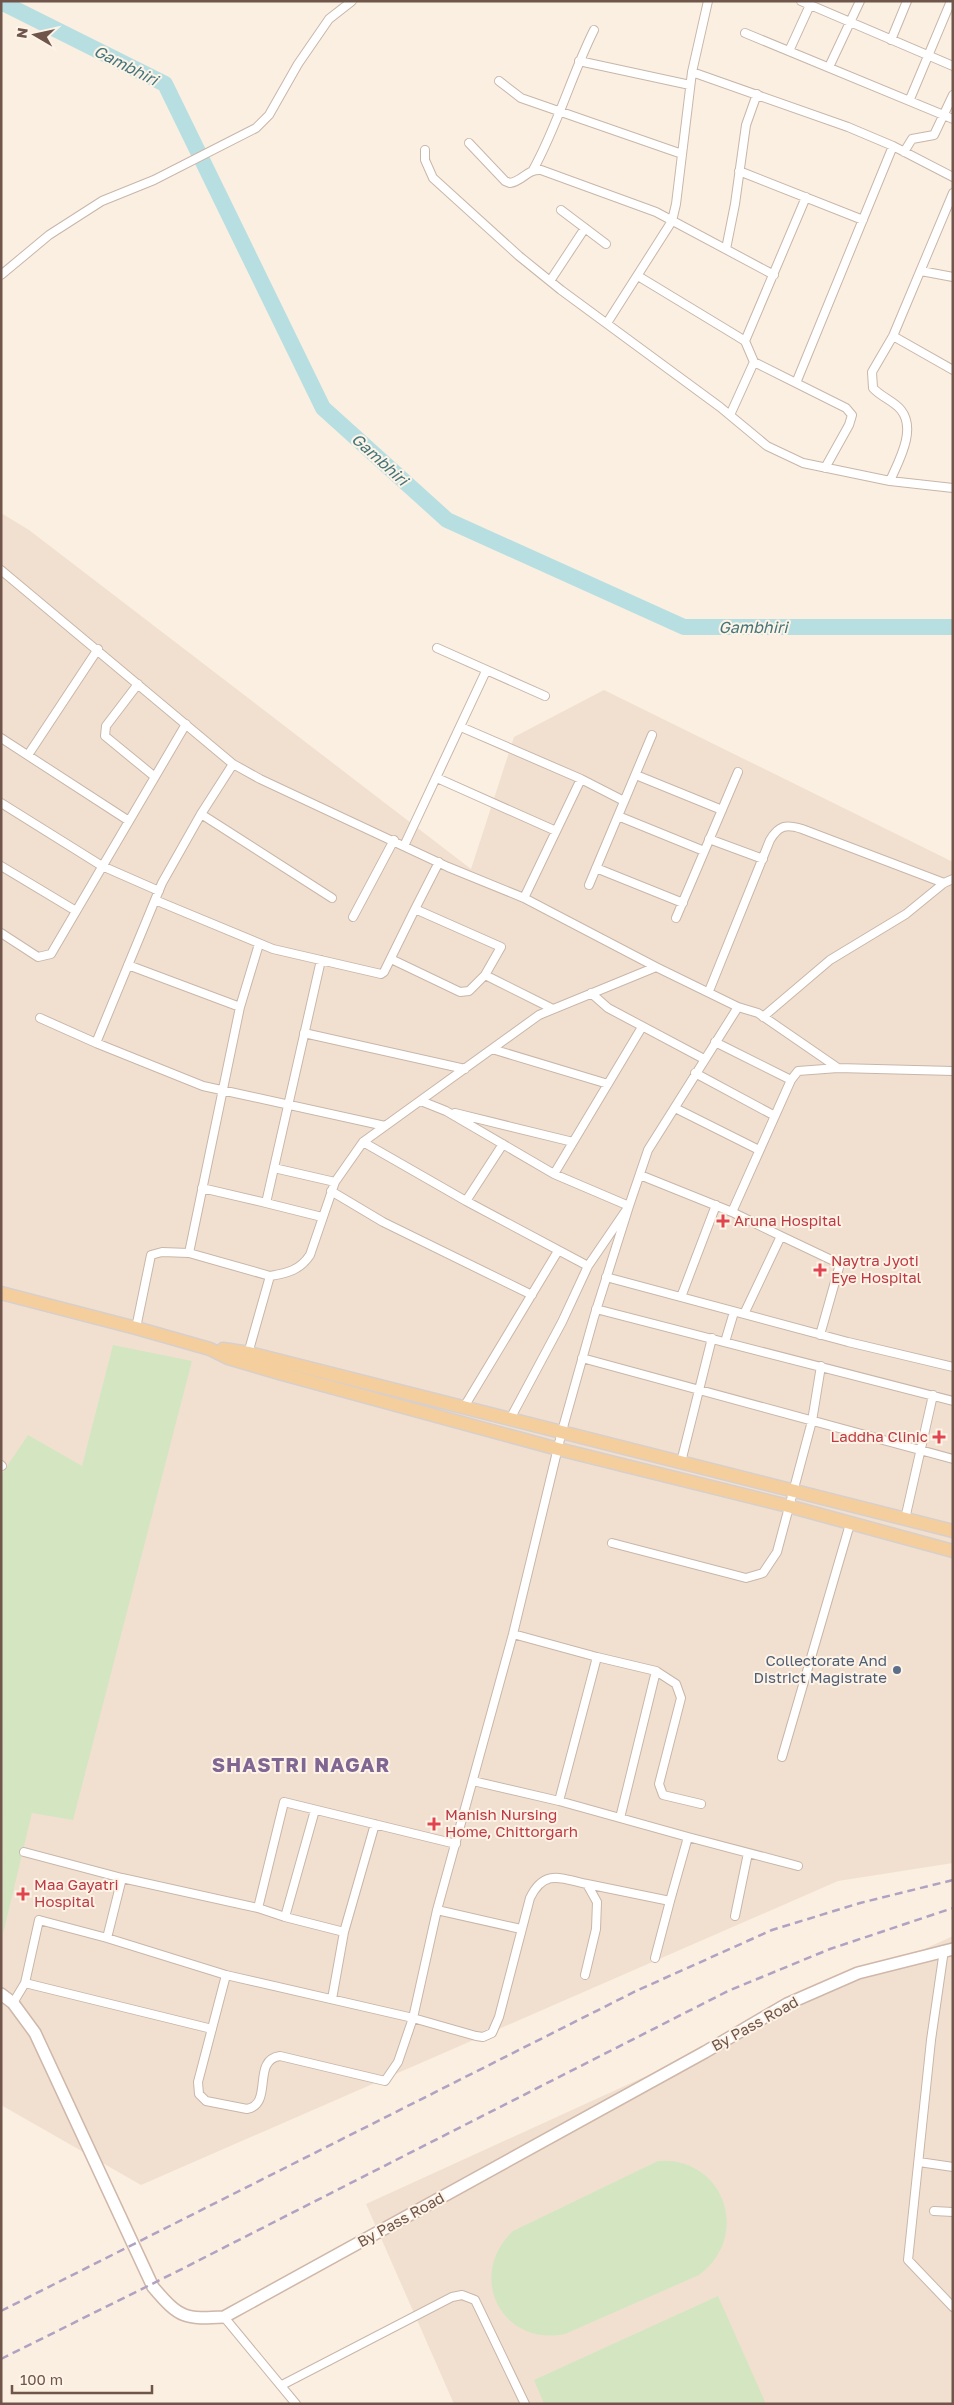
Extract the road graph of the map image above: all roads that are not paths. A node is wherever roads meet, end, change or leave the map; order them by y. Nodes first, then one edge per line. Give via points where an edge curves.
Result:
1 (352, 1) edge
2 (708, 1) edge
3 (801, 1) edge
4 (860, 1) edge
5 (907, 1) edge
6 (951, 1) edge
7 (814, 5) edge
8 (851, 23) junction
9 (594, 30) dead end
10 (745, 34) dead end
11 (891, 40) junction
12 (788, 51) junction
13 (929, 57) junction
14 (579, 61) junction
15 (952, 65) edge
16 (829, 67) junction
17 (692, 72) junction
18 (499, 81) dead end
19 (690, 85) junction
20 (757, 94) junction
21 (953, 96) edge
22 (910, 99) junction
23 (559, 112) junction
24 (945, 115) junction
25 (953, 118) edge
26 (469, 143) dead end
27 (892, 146) junction
28 (425, 150) dead end
29 (904, 152) junction
30 (682, 154) junction
31 (533, 170) junction
32 (739, 171) junction
33 (953, 177) edge
34 (953, 193) edge
35 (806, 197) junction
36 (561, 210) dead end
37 (863, 220) junction
38 (672, 221) junction
39 (585, 228) junction
40 (606, 244) dead end
41 (726, 249) junction
42 (921, 272) junction
43 (1, 274) edge
44 (774, 275) junction
45 (638, 276) junction
46 (953, 277) edge
47 (550, 281) junction
48 (607, 323) junction
49 (893, 336) junction
50 (745, 342) junction
51 (754, 362) junction
52 (953, 370) edge
53 (796, 383) junction
54 (730, 415) junction
55 (825, 468) junction
56 (890, 481) junction
57 (953, 488) edge
58 (1, 570) edge
59 (437, 648) dead end
60 (98, 649) junction
61 (486, 671) junction
62 (138, 684) junction
63 (545, 696) dead end
64 (186, 724) junction
65 (461, 727) junction
66 (652, 735) dead end
67 (1, 738) edge
68 (28, 755) junction
69 (234, 764) junction
70 (738, 772) dead end
71 (636, 775) junction
72 (155, 777) junction
73 (437, 778) junction
74 (581, 779) junction
75 (624, 801) junction
76 (1, 803) edge
77 (722, 810) junction
78 (201, 814) junction
79 (618, 816) junction
80 (129, 821) junction
81 (556, 831) junction
82 (709, 839) junction
83 (394, 840) junction
84 (404, 846) junction
85 (704, 851) junction
86 (763, 859) junction
87 (439, 862) junction
88 (1, 866) edge
89 (102, 866) junction
90 (596, 868) junction
91 (953, 879) edge
92 (944, 883) junction
93 (589, 885) dead end
94 (159, 891) junction
95 (332, 898) dead end
96 (524, 898) junction
97 (155, 900) junction
98 (683, 903) junction
99 (415, 909) junction
100 (76, 911) junction
101 (354, 917) dead end
102 (676, 918) dead end
103 (1, 933) edge
104 (259, 944) junction
105 (391, 958) junction
106 (321, 960) junction
107 (128, 965) junction
108 (656, 967) junction
109 (485, 974) junction
110 (709, 991) junction
111 (591, 993) junction
112 (240, 1007) junction
113 (738, 1007) junction
114 (553, 1009) junction
115 (763, 1017) junction
116 (40, 1018) dead end
117 (642, 1026) junction
118 (304, 1032) junction
119 (715, 1042) junction
120 (96, 1044) junction
121 (492, 1049) junction
122 (704, 1060) junction
123 (838, 1068) junction
124 (466, 1069) junction
125 (953, 1071) edge
126 (695, 1073) junction
127 (791, 1080) junction
128 (608, 1084) junction
129 (223, 1090) junction
130 (421, 1101) junction
131 (288, 1104) junction
132 (675, 1108) junction
133 (446, 1111) junction
134 (774, 1116) junction
135 (385, 1126) junction
136 (363, 1142) junction
137 (573, 1142) junction
138 (503, 1144) junction
139 (759, 1150) junction
140 (274, 1168) junction
141 (554, 1174) junction
142 (640, 1175) junction
143 (335, 1182) junction
144 (202, 1188) junction
145 (331, 1191) junction
146 (466, 1201) junction
147 (266, 1203) junction
148 (716, 1205) junction
149 (629, 1206) junction
150 (732, 1212) junction
151 (322, 1217) junction
152 (782, 1236) junction
153 (558, 1251) junction
154 (189, 1253) junction
155 (588, 1266) junction
156 (270, 1276) junction
157 (606, 1277) junction
158 (1, 1293) edge
159 (532, 1295) junction
160 (681, 1297) junction
161 (596, 1309) junction
162 (734, 1312) junction
163 (744, 1314) junction
164 (136, 1328) junction
165 (820, 1335) junction
166 (712, 1338) junction
167 (725, 1342) junction
168 (247, 1358) junction
169 (582, 1358) junction
170 (821, 1366) junction
171 (953, 1367) edge
172 (700, 1390) junction
173 (932, 1395) junction
174 (953, 1401) edge
175 (464, 1407) junction
176 (510, 1418) junction
177 (812, 1421) junction
178 (562, 1431) junction
179 (558, 1449) junction
180 (920, 1450) junction
181 (953, 1459) edge
182 (681, 1462) junction
183 (793, 1490) junction
184 (788, 1506) junction
185 (905, 1519) junction
186 (850, 1524) junction
187 (953, 1531) edge
188 (612, 1543) dead end
189 (953, 1551) edge
190 (513, 1634) junction
191 (597, 1657) junction
192 (656, 1670) junction
193 (782, 1757) dead end
194 (473, 1781) junction
195 (559, 1801) junction
196 (701, 1804) dead end
197 (315, 1810) junction
198 (620, 1818) junction
199 (375, 1824) junction
200 (688, 1837) junction
201 (456, 1844) junction
202 (24, 1852) dead end
203 (748, 1853) junction
204 (798, 1866) dead end
205 (122, 1878) junction
206 (587, 1884) junction
207 (670, 1901) junction
208 (258, 1908) junction
209 (437, 1910) junction
210 (735, 1916) dead end
211 (285, 1917) junction
212 (522, 1929) junction
213 (344, 1932) junction
214 (107, 1938) junction
215 (948, 1950) edge
216 (655, 1958) dead end
217 (226, 1975) junction
218 (585, 1975) dead end
219 (25, 1983) junction
220 (2, 1994) edge
221 (332, 2000) junction
222 (12, 2003) junction
223 (413, 2018) junction
224 (212, 2029) junction
225 (919, 2162) junction
226 (953, 2167) edge
227 (934, 2211) dead end
228 (953, 2212) edge
229 (953, 2307) edge
230 (224, 2317) junction
231 (282, 2385) junction
232 (296, 2404) edge
233 (525, 2404) edge

1 - 43 street via 329,19 269,114 248,133 154,180 102,201 49,235
2 - 17 street
3 - 7 street
4 - 8 street
5 - 11 street
6 - 13 street
7 - 8 street
7 - 12 street
8 - 11 street
8 - 16 street
9 - 14 street
10 - 12 street
11 - 13 street
12 - 16 street
13 - 15 street
13 - 22 street
14 - 19 street
14 - 23 street
16 - 22 street
17 - 19 street
17 - 20 street
18 - 23 street via 520,98
19 - 30 street
20 - 27 street
20 - 32 street via 746,125
21 - 24 street
22 - 24 street
23 - 30 street
23 - 31 street
24 - 25 street
24 - 29 street via 934,135 912,139
26 - 31 street via 505,181 516,182
27 - 29 street
27 - 37 street
28 - 47 street via 432,178
29 - 33 street
30 - 38 street
31 - 38 street via 541,170 656,212
32 - 35 street
32 - 41 street
34 - 42 street
35 - 37 street
35 - 44 street
36 - 39 street
37 - 53 street
38 - 41 street
38 - 45 street
39 - 40 street
39 - 47 street
41 - 44 street
42 - 46 street
42 - 49 street
44 - 50 street
45 - 48 street
45 - 50 street
47 - 48 street
48 - 54 street
49 - 52 street
49 - 56 street via 874,366 871,379 878,394 901,410 907,426 900,458
50 - 51 street
51 - 53 street
51 - 54 street
53 - 55 street via 846,408 852,416
54 - 55 street via 767,446 803,463
55 - 56 street
56 - 57 street
58 - 60 street
59 - 61 street
60 - 62 street
60 - 68 street
61 - 63 street
61 - 65 street
62 - 64 street
62 - 72 street via 106,726 105,736
64 - 69 street
64 - 72 street
65 - 73 street
65 - 74 street
66 - 71 street
67 - 68 street
68 - 80 street
69 - 78 street
69 - 83 street
70 - 77 street
71 - 75 street
71 - 77 street
72 - 80 street
73 - 81 street
73 - 84 street
74 - 75 street
74 - 81 street
75 - 79 street
76 - 89 street
77 - 82 street
78 - 94 street
78 - 95 street
79 - 85 street
79 - 90 street
80 - 89 street
81 - 96 street
82 - 85 street
82 - 86 street
83 - 84 street
83 - 101 street
84 - 87 street
85 - 98 street
86 - 92 street via 775,832 785,825 794,826
86 - 110 street
87 - 96 street
87 - 99 street
88 - 100 street
89 - 94 street
89 - 100 street
90 - 93 street
90 - 98 street
91 - 92 street
92 - 115 street via 920,905 830,960
94 - 97 street
96 - 108 street
97 - 104 street
97 - 107 street
98 - 102 street
99 - 105 street
99 - 109 street via 501,947
100 - 103 street via 57,947 44,957 34,955
104 - 106 street
104 - 112 street
105 - 106 street via 380,974
105 - 109 street via 460,992 469,991
106 - 118 street
107 - 112 street
107 - 120 street
108 - 110 street
108 - 111 street
109 - 114 street
110 - 113 street
111 - 114 street
111 - 117 street via 608,1008
112 - 129 street
113 - 115 street
113 - 119 street
114 - 121 street via 539,1015
115 - 123 street
116 - 120 street
117 - 122 street
117 - 128 street
118 - 124 street
118 - 131 street
119 - 122 street
119 - 127 street
120 - 129 street via 203,1086
121 - 124 street
121 - 128 street
122 - 126 street
123 - 125 street
123 - 127 street via 798,1071
124 - 130 street
126 - 132 street
126 - 134 street
127 - 134 street
128 - 137 street
129 - 131 street
129 - 144 street
130 - 133 street
130 - 135 street
131 - 135 street
131 - 140 street
132 - 139 street
132 - 142 street via 648,1150
133 - 137 street
133 - 138 street
134 - 139 street
135 - 136 street
136 - 143 street
136 - 146 street
137 - 141 street
138 - 141 street
138 - 146 street
139 - 150 street
140 - 143 street
140 - 147 street
141 - 149 street
142 - 148 street
142 - 149 street
143 - 145 street
144 - 147 street
144 - 154 street
145 - 151 street
145 - 159 street via 383,1222
146 - 153 street
147 - 151 street
148 - 150 street
148 - 160 street
149 - 155 street
149 - 157 street
150 - 152 street
151 - 156 street via 310,1255 303,1265 284,1274
152 - 163 street
152 - 165 street via 840,1264
153 - 155 street
153 - 159 street
154 - 156 street
154 - 164 street via 151,1255
155 - 176 street
156 - 168 street
157 - 160 street
157 - 161 street
158 - 164 main road
159 - 175 street
160 - 162 street
161 - 166 street
161 - 169 street
162 - 163 street
162 - 167 street
163 - 165 street
164 - 168 main road via 210,1349 220,1348
165 - 171 street
166 - 167 street
166 - 172 street
167 - 170 street
168 - 175 main road
168 - 179 main road
169 - 172 street
169 - 178 street
170 - 173 street
170 - 177 street
172 - 177 street
172 - 182 street
173 - 174 street
173 - 180 street
175 - 176 main road
176 - 178 main road
177 - 180 street
177 - 183 street
178 - 179 street
178 - 182 main road
179 - 184 main road
179 - 190 street
180 - 181 street
180 - 185 street
182 - 183 main road
183 - 184 street
183 - 185 main road
184 - 186 main road
184 - 188 street via 776,1552 768,1569 755,1577 736,1576
185 - 187 main road
186 - 189 main road
186 - 193 street
190 - 191 street
190 - 194 street
191 - 192 street
191 - 195 street
192 - 196 street via 676,1684 681,1698 660,1790 663,1795
192 - 198 street
194 - 195 street
194 - 201 street
195 - 198 street
197 - 199 street
197 - 208 street via 284,1802
197 - 211 street
198 - 200 street
199 - 201 street
199 - 213 street
200 - 203 street
200 - 207 street
201 - 209 street
202 - 205 street
203 - 204 street
203 - 210 street
205 - 208 street
205 - 214 street
206 - 207 street
206 - 212 street via 554,1878 541,1881 530,1898
206 - 218 street via 596,1902 596,1930
207 - 216 street
208 - 211 street
209 - 212 street
209 - 223 street
211 - 213 street
212 - 223 street via 492,2034 476,2036
213 - 221 street
214 - 217 street
214 - 219 street via 39,1920
215 - 225 street via 931,2040
215 - 230 street, By Pass Road via 858,1973 787,2004
217 - 221 street
217 - 224 street
219 - 222 street
219 - 224 street
220 - 222 street, By Pass Road
221 - 223 street
222 - 230 street, By Pass Road via 35,2033 153,2288 168,2306 191,2319
223 - 224 street via 398,2062 385,2081 304,2060 275,2056 266,2064 258,2104 247,2109 206,2101 199,2094 198,2082
225 - 226 street
225 - 229 street via 908,2260
227 - 228 street
230 - 231 street
231 - 232 street
231 - 233 street via 452,2297 462,2295 475,2300

